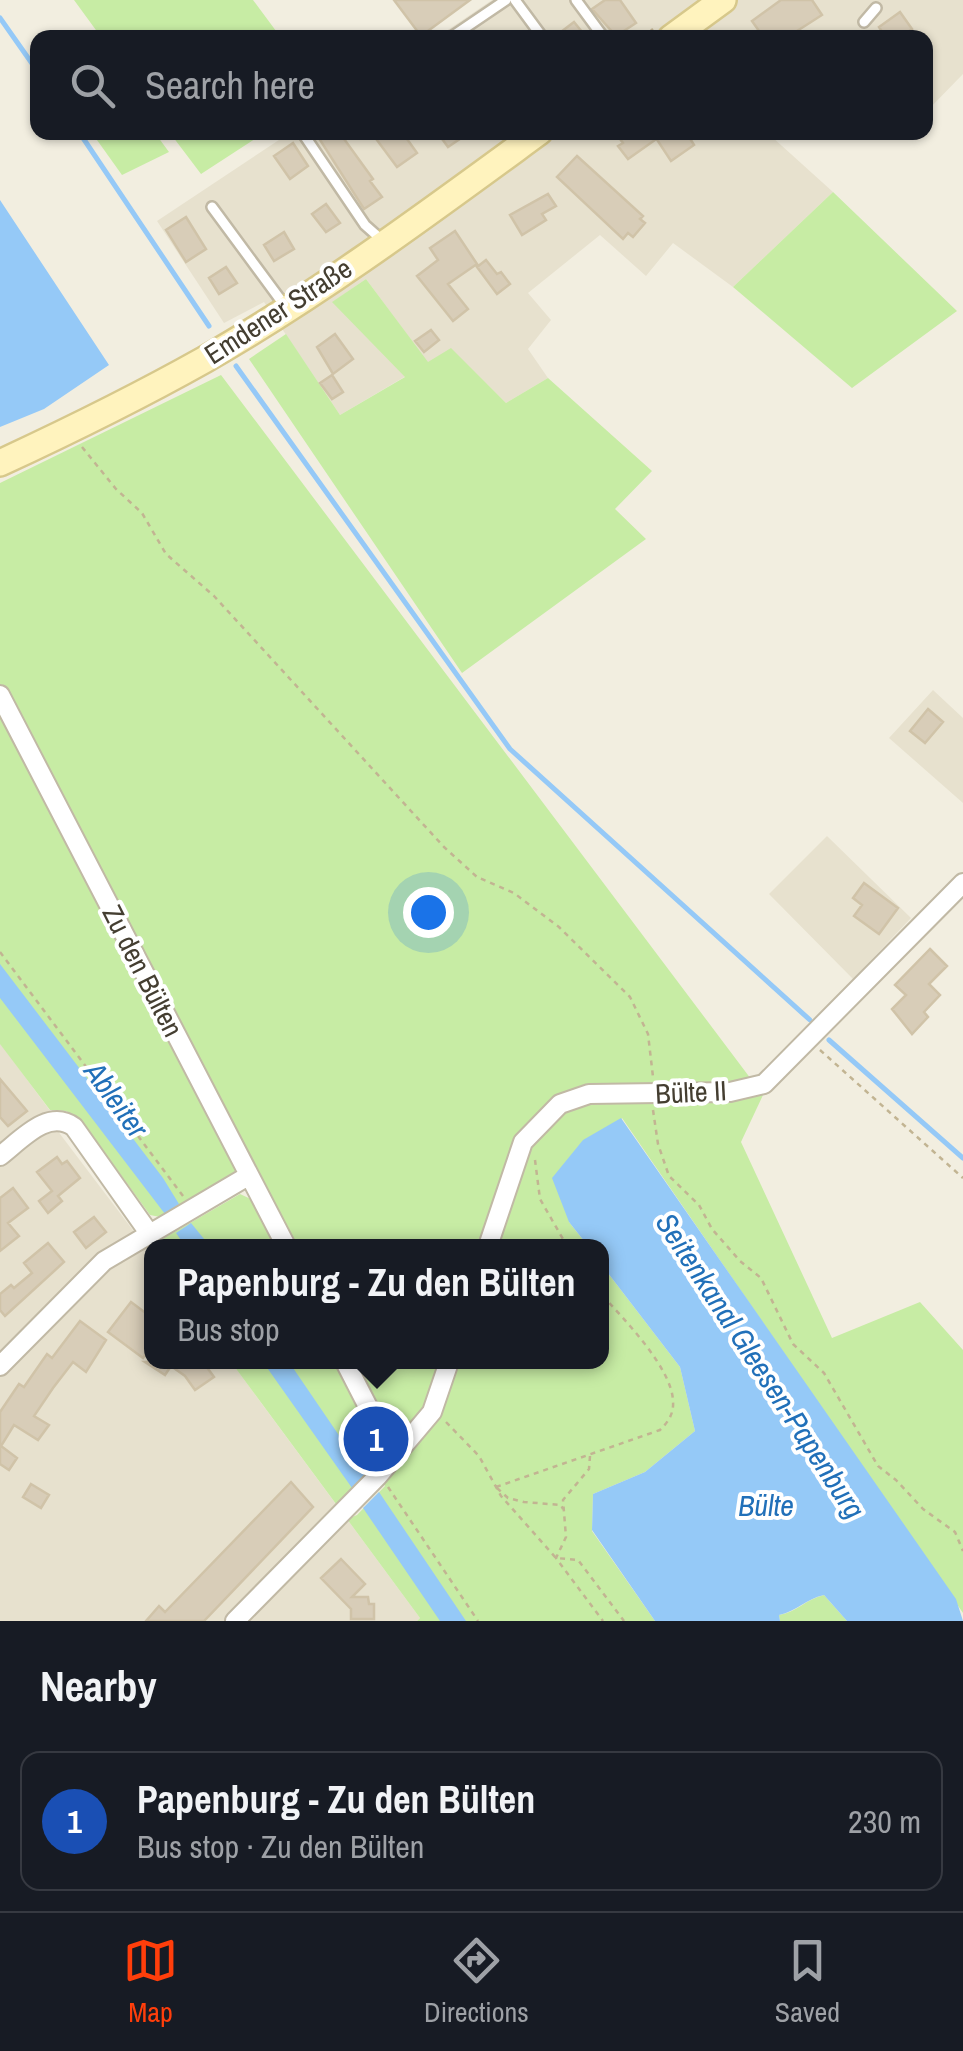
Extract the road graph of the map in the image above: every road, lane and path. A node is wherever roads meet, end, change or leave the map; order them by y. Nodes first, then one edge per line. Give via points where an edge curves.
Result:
1 (506, 0) edge
2 (515, 0) edge
3 (576, 0) edge
4 (723, 0) edge
5 (876, 8) dead end
6 (864, 22) dead end
7 (462, 30) edge
8 (537, 30) edge
9 (598, 30) edge
10 (682, 30) edge
11 (307, 140) edge
12 (529, 140) edge
13 (212, 207) dead end
14 (386, 242) junction
15 (286, 308) junction
16 (71, 430) junction
17 (0, 463) edge
18 (0, 695) edge
19 (963, 883) edge
20 (0, 952) edge
21 (806, 1041) junction
22 (652, 1094) junction
23 (523, 1142) junction
24 (0, 1156) edge
25 (248, 1176) junction
26 (963, 1178) edge
27 (189, 1212) junction
28 (150, 1233) junction
29 (282, 1239) edge
30 (490, 1239) edge
31 (562, 1239) edge
32 (609, 1303) edge
33 (0, 1366) edge
34 (349, 1369) edge
35 (447, 1369) edge
36 (432, 1412) junction
37 (400, 1449) junction
38 (590, 1455) junction
39 (381, 1472) junction
40 (496, 1488) junction
41 (564, 1511) junction
42 (955, 1532) junction
43 (963, 1532) edge
44 (963, 1551) edge
45 (556, 1558) junction
46 (235, 1621) edge
47 (478, 1621) edge
48 (603, 1621) edge
49 (624, 1621) edge

1 - 7 lane
2 - 8 lane
3 - 9 lane
4 - 10 street
5 - 6 lane
11 - 14 lane via 365,225
12 - 14 street, Emdener Straße
13 - 15 lane
14 - 15 street, Emdener Straße
15 - 16 street, Emdener Straße
16 - 17 street, Emdener Straße
16 - 22 path via 142,513 166,554 214,596 444,848 476,877 514,893 559,927 630,997 648,1034
18 - 25 street, Zu den Bülten
19 - 21 street, Bülte II
20 - 27 path via 184,1196
21 - 22 street, Bülte II via 764,1084
21 - 26 path
22 - 23 street, Bülte II via 589,1094 560,1104
22 - 42 path via 669,1176 760,1278 793,1344 824,1374 878,1466
23 - 30 street, Bülte II
23 - 31 path via 535,1160 540,1200
24 - 28 street via 48,1121 65,1121
25 - 27 street
25 - 29 street, Zu den Bülten
27 - 28 street
28 - 33 street via 104,1260
32 - 38 path via 667,1380 673,1402 660,1430
34 - 37 street via 383,1436
35 - 36 street
36 - 37 street
36 - 40 path via 479,1456
37 - 39 street
38 - 40 path
38 - 41 path via 589,1469 563,1500
39 - 46 street
39 - 47 path
40 - 41 path via 508,1498
40 - 45 path
41 - 45 path via 566,1537
42 - 43 path
42 - 44 path
45 - 48 path
45 - 49 path via 578,1560

